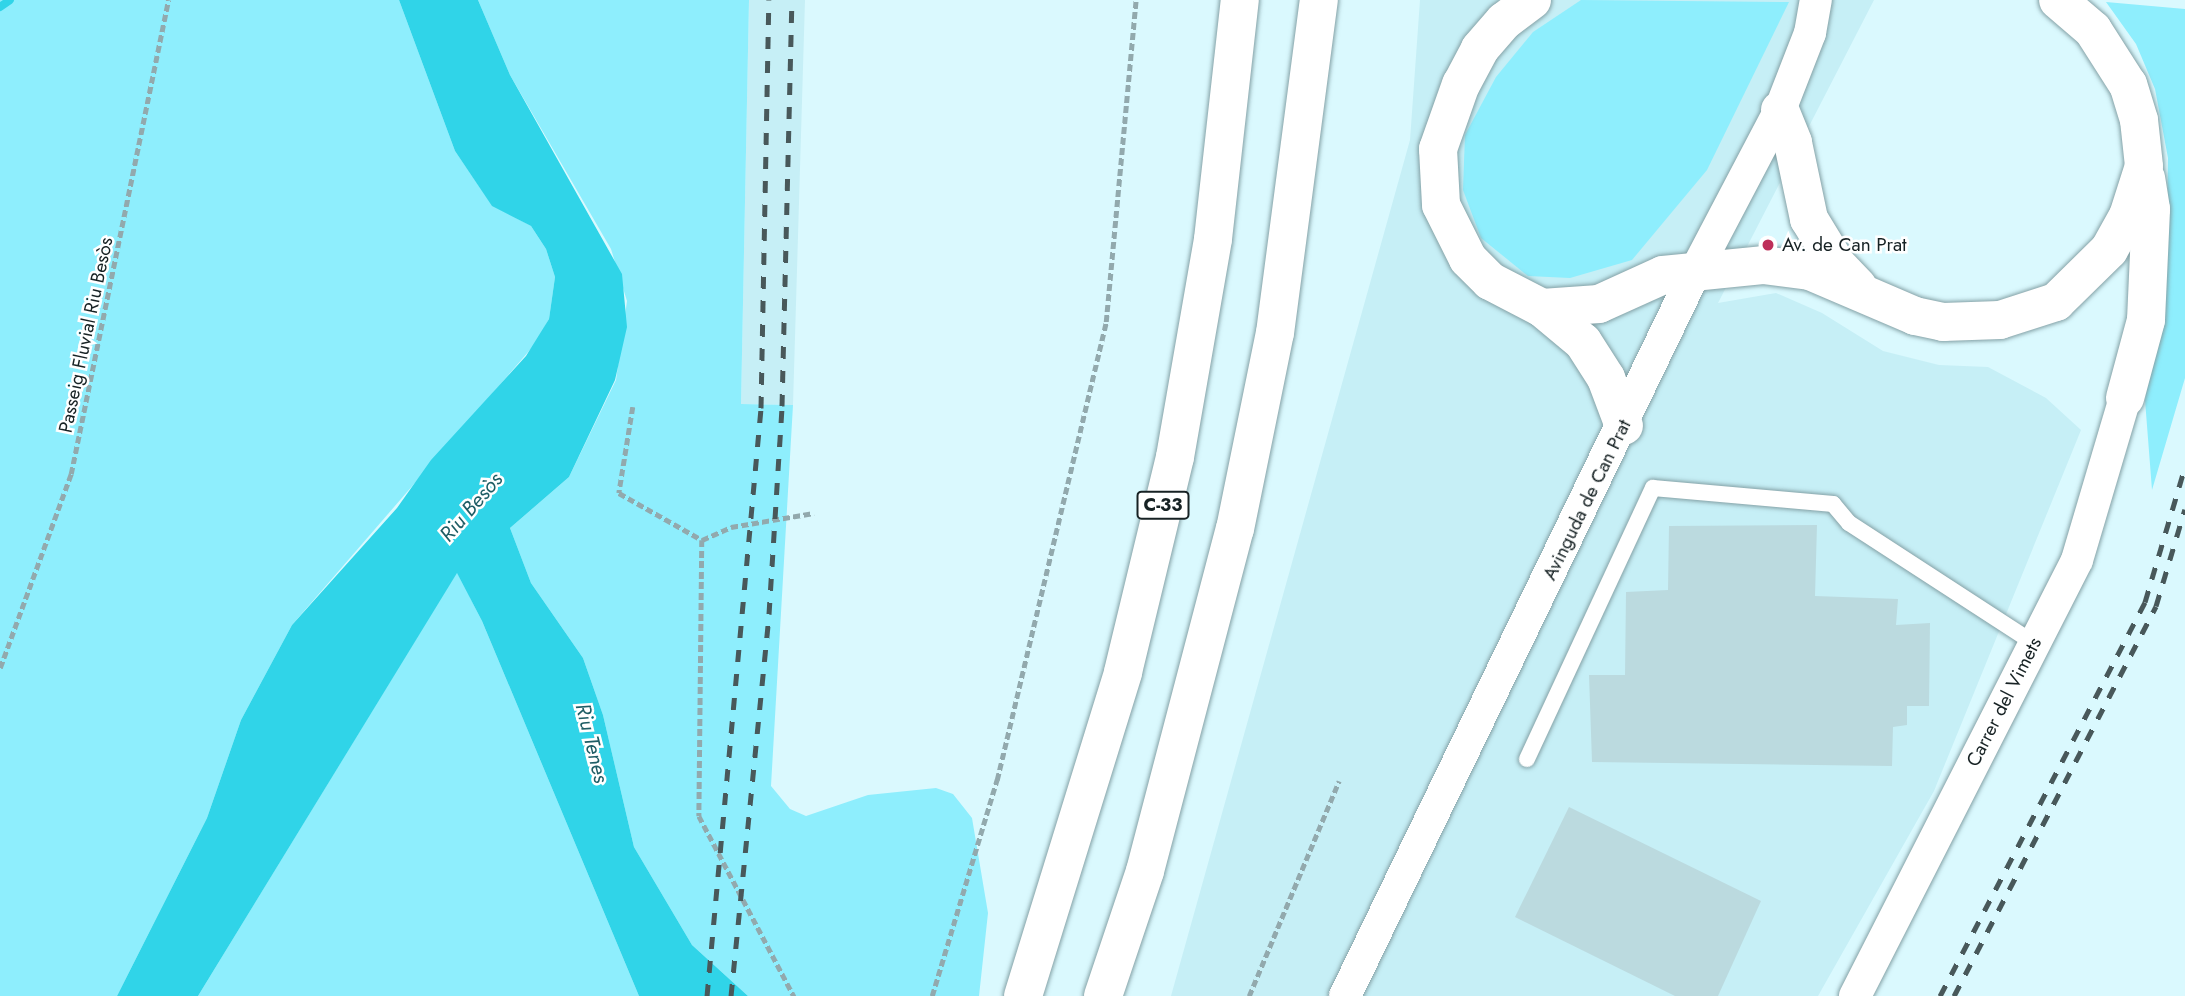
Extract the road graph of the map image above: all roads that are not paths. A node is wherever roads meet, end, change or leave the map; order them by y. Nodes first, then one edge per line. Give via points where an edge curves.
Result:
1 (1240, 0) edge
2 (1320, 0) edge
3 (1532, 0) edge
4 (1816, 0) edge
5 (2058, 0) edge
6 (1780, 110) junction
7 (2144, 166) junction
8 (1696, 270) junction
9 (1864, 293) junction
10 (1542, 308) junction
11 (2125, 398) joint
12 (1624, 426) junction
13 (2034, 643) junction
14 (1527, 759) dead end
15 (1023, 996) edge
16 (1103, 996) edge
17 (1345, 996) edge
18 (1855, 996) edge

1 - 15 main road, C-33 via 1213,239 1175,457 1123,672
2 - 16 main road via 1283,280 1236,529 1145,871
3 - 10 main road via 1504,21 1480,49 1461,84 1438,149 1438,180 1441,205 1468,259 1507,292
4 - 6 street, Avinguda de Can Prat via 1810,33
5 - 7 main road via 2093,30 2128,85
6 - 8 street, Avinguda de Can Prat
6 - 9 main road via 1793,143 1810,219 1837,265
7 - 9 main road via 2129,216 2109,250 2056,302 2000,320 1943,322 1915,316
7 - 11 main road via 2151,209 2147,320
8 - 9 main road via 1788,266
8 - 10 main road via 1663,275 1599,304
8 - 12 street, Avinguda de Can Prat
10 - 12 main road via 1569,327 1590,351
11 - 13 street, Carrer del Vimets via 2077,560
12 - 17 street, Avinguda de Can Prat
13 - 14 lane via 1849,523 1833,504 1653,488
13 - 18 street, Carrer del Vimets

